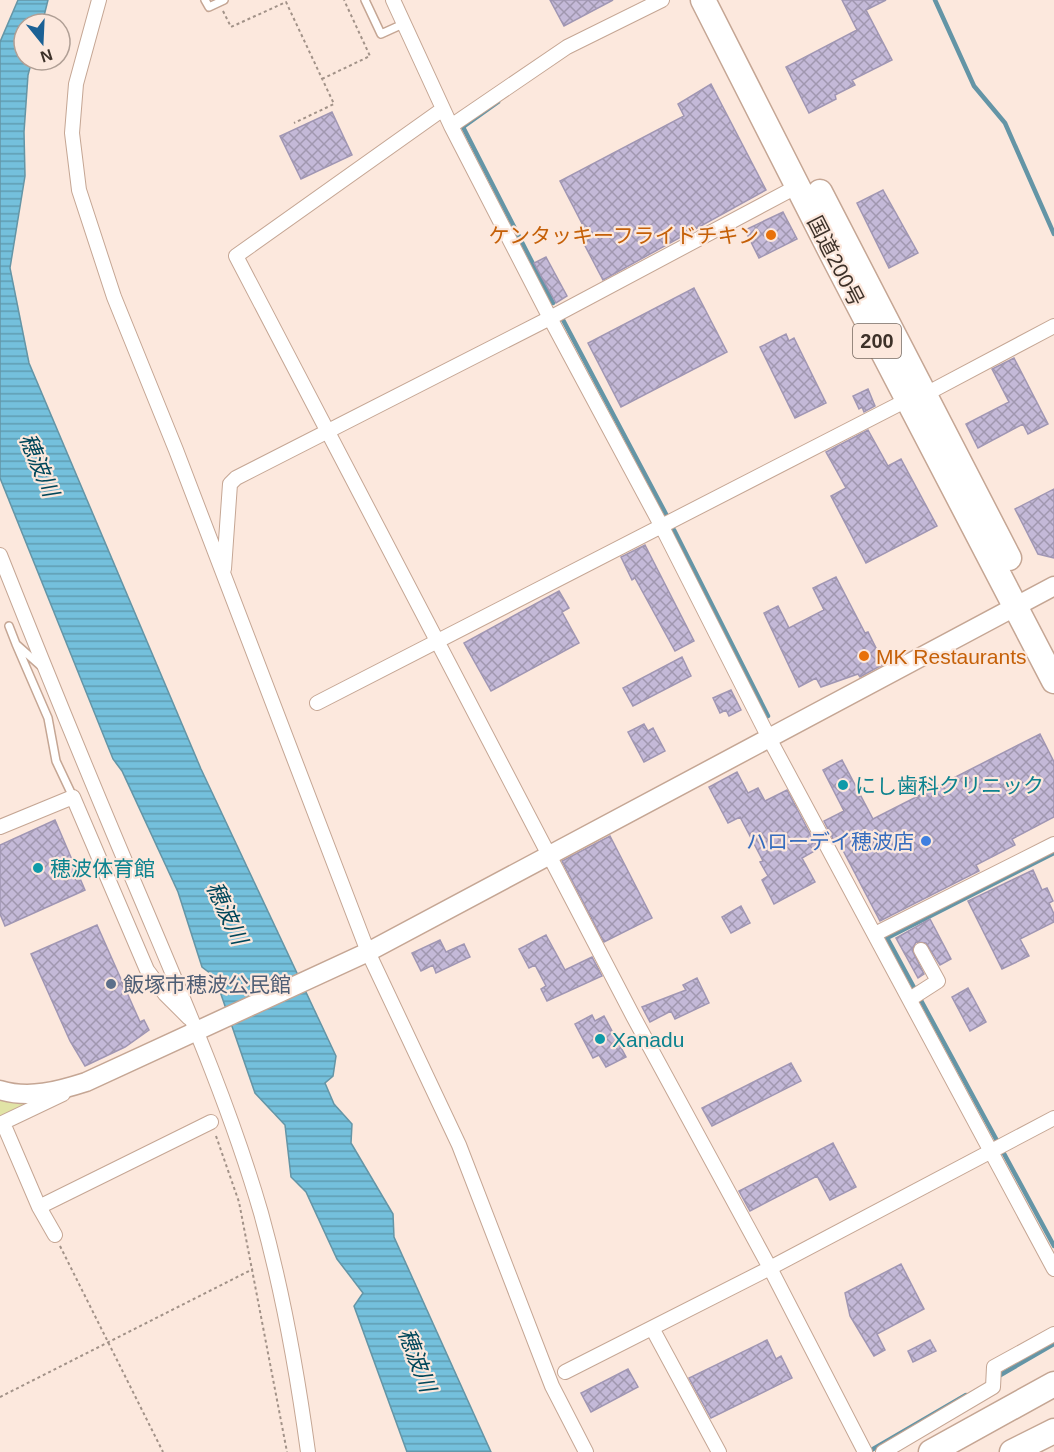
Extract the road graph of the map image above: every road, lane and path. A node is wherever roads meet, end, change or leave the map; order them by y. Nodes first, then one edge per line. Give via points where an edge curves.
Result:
1 (99, 0) edge
2 (205, 0) edge
3 (290, 0) edge
4 (344, 0) edge
5 (365, 0) edge
6 (393, 0) edge
7 (662, 0) edge
8 (704, 0) edge
9 (722, 0) edge
10 (221, 1) edge
11 (286, 2) junction
12 (403, 24) junction
13 (322, 79) junction
14 (443, 109) junction
15 (294, 123) dead end
16 (451, 126) junction
17 (798, 186) junction
18 (550, 318) junction
19 (1054, 326) edge
20 (916, 398) junction
21 (328, 431) junction
22 (663, 527) junction
23 (0, 555) edge
24 (224, 575) junction
25 (1054, 586) edge
26 (1023, 603) junction
27 (9, 626) dead end
28 (440, 642) junction
29 (16, 644) junction
30 (1054, 648) edge
31 (46, 672) junction
32 (1054, 681) edge
33 (317, 703) dead end
34 (770, 740) junction
35 (73, 797) junction
36 (0, 827) edge
37 (1054, 844) edge
38 (551, 855) junction
39 (875, 934) junction
40 (921, 950) dead end
41 (368, 952) junction
42 (915, 995) junction
43 (197, 1026) junction
44 (86, 1082) junction
45 (0, 1090) edge
46 (1054, 1118) edge
47 (211, 1122) joint
48 (2, 1124) edge
49 (997, 1150) junction
50 (39, 1207) junction
51 (55, 1235) joint
52 (770, 1268) junction
53 (253, 1269) junction
54 (1054, 1269) edge
55 (652, 1328) junction
56 (1054, 1334) edge
57 (109, 1343) junction
58 (565, 1372) dead end
59 (1054, 1384) edge
60 (0, 1398) edge
61 (1054, 1431) edge
62 (1020, 1448) edge
63 (865, 1451) edge
64 (163, 1452) edge
65 (287, 1452) edge
66 (308, 1452) edge
67 (586, 1452) edge
68 (719, 1452) edge
69 (883, 1452) edge
70 (931, 1452) edge

1 - 24 street via 76,84 72,133 79,190 114,297
2 - 10 lane via 208,7
3 - 11 path
4 - 13 path via 370,56
5 - 12 lane via 381,34
6 - 12 street
7 - 16 street via 567,47
8 - 17 highway, 国道200号 / 200
9 - 20 highway, 国道200号 / 200
10 - 11 path via 231,27
11 - 13 path
12 - 14 street
13 - 15 path via 334,104
14 - 16 street
14 - 21 street via 236,256
16 - 18 street
17 - 18 street
17 - 20 highway, 国道200号 / 200
18 - 21 street
18 - 22 street
19 - 20 street
20 - 22 street
20 - 26 highway, 国道200号 / 200
21 - 24 street via 230,484
21 - 28 street
22 - 28 street
22 - 34 street
23 - 31 street
24 - 41 street
25 - 26 street
26 - 30 highway, 国道200号 / 200
26 - 32 highway, 国道200号 / 200
26 - 34 street
27 - 29 lane
28 - 33 street
28 - 38 street
29 - 31 lane
29 - 35 lane via 48,718 56,761
31 - 43 street
34 - 38 street
34 - 39 street
35 - 36 street
35 - 43 street via 147,970
37 - 39 street
38 - 41 street
38 - 52 street via 649,1047
39 - 42 street
40 - 42 street via 938,981
41 - 43 street
41 - 67 street via 459,1146 552,1386
42 - 49 street
43 - 44 street
43 - 66 street via 260,1212 296,1358
44 - 45 street via 55,1092 24,1094
44 - 48 street
46 - 49 street
47 - 50 street
47 - 53 path via 239,1202
48 - 50 street
49 - 52 street
49 - 54 street
50 - 51 street
51 - 57 path
52 - 55 street
52 - 63 street
53 - 57 path
53 - 65 path
55 - 58 street
55 - 68 street
56 - 69 street via 994,1368 993,1387
57 - 60 path
57 - 64 path
59 - 70 highway
61 - 62 highway

